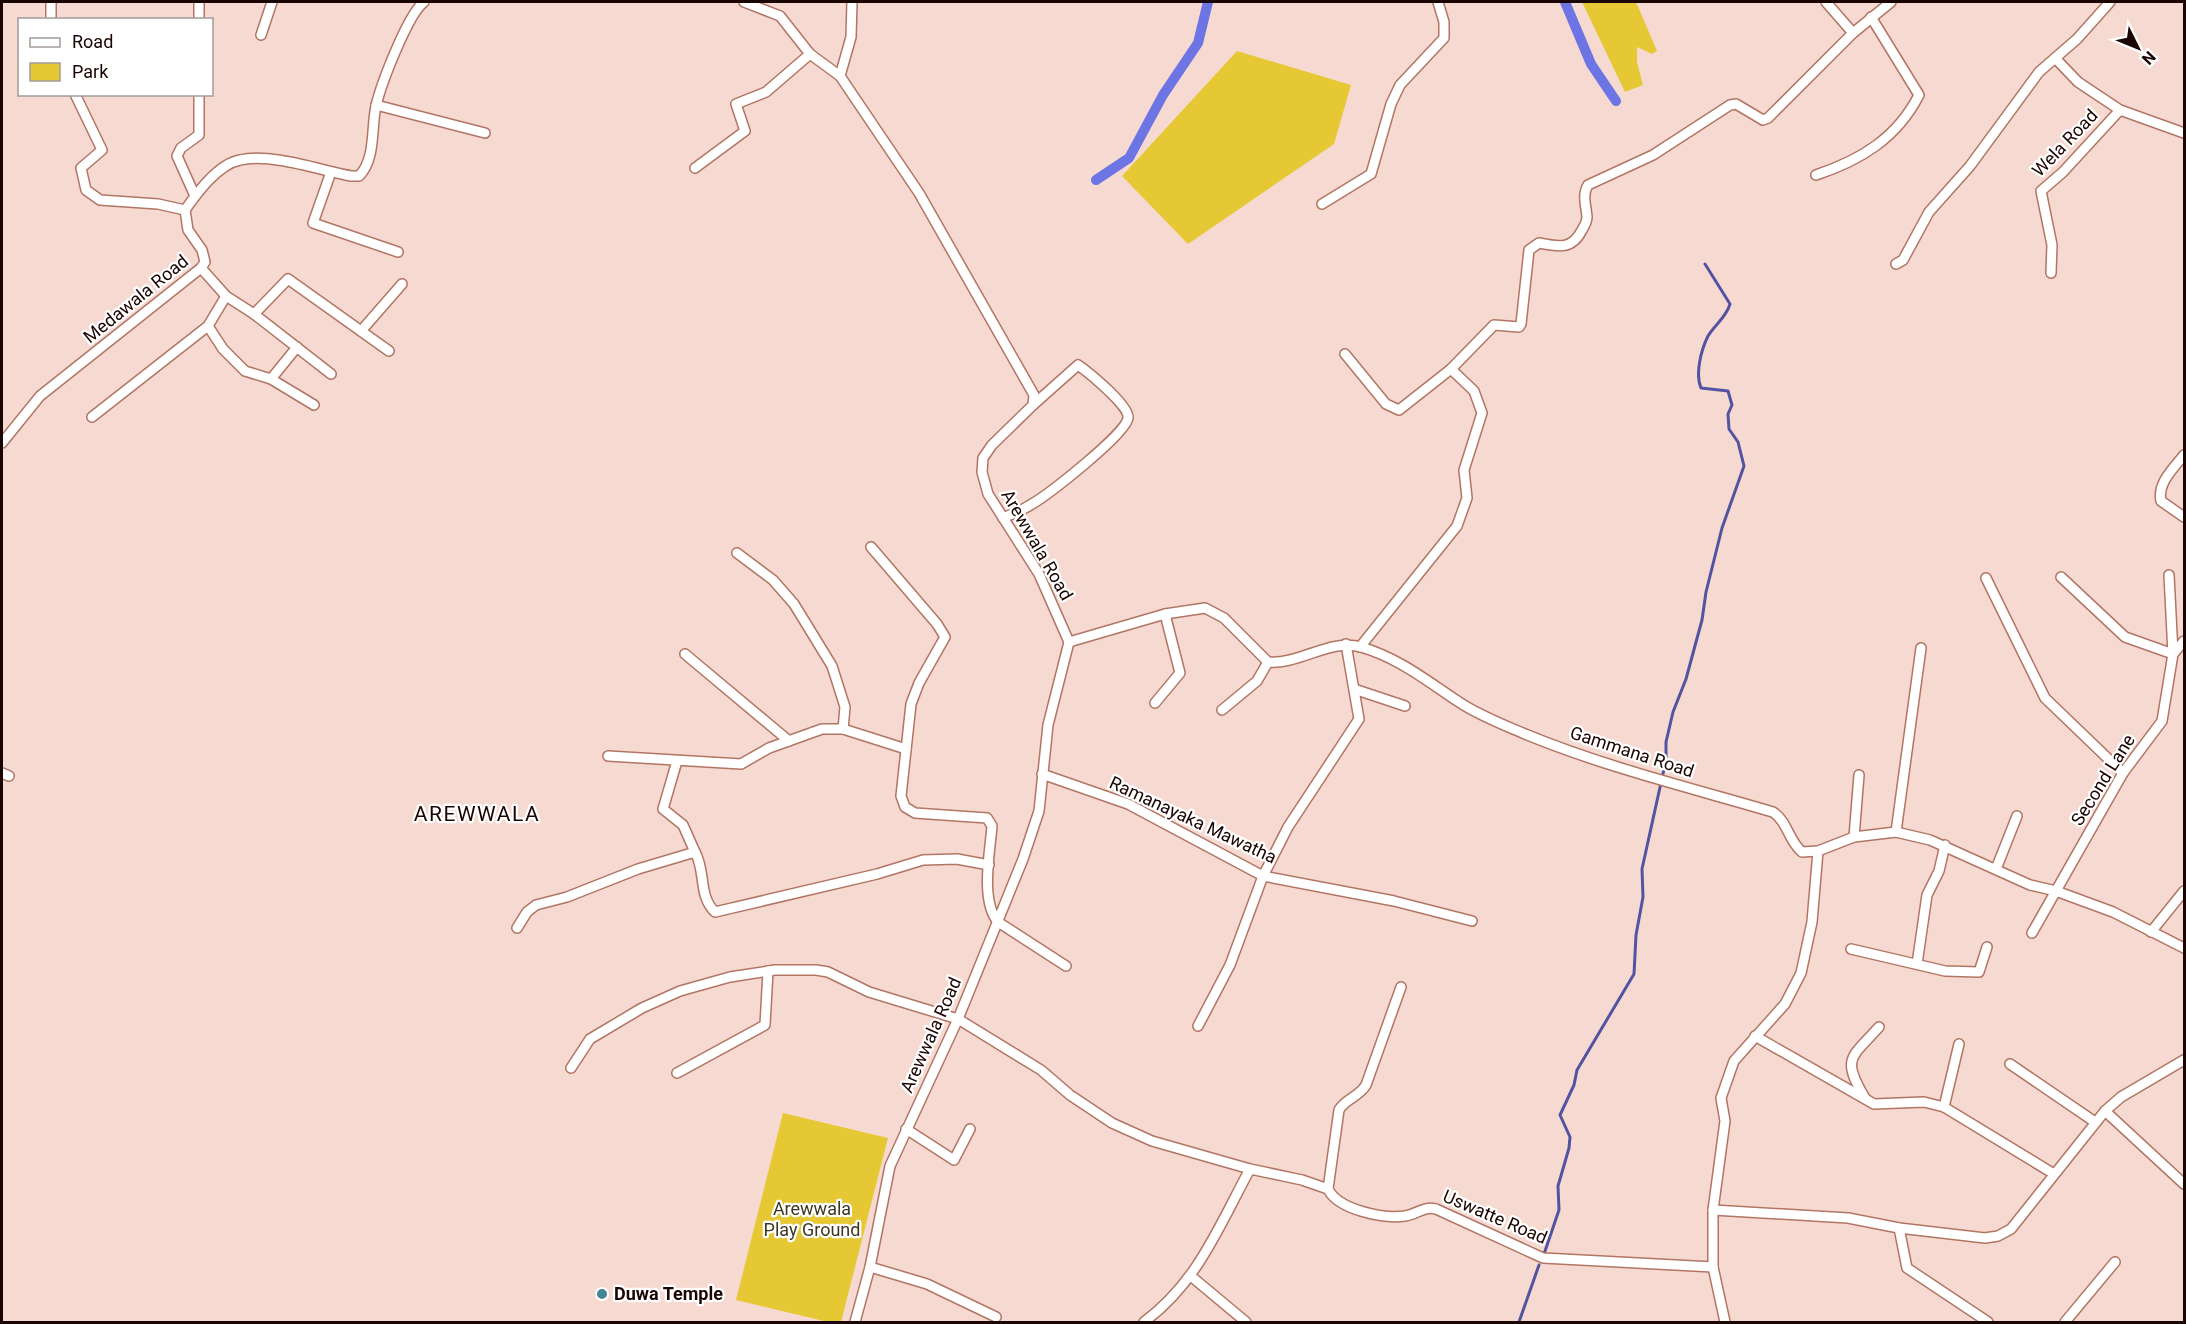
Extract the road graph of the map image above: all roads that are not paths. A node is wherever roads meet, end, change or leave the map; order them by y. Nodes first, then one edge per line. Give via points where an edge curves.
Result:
1 (51, 2) edge
2 (199, 2) edge
3 (272, 2) edge
4 (744, 2) edge
5 (852, 2) edge
6 (1438, 2) edge
7 (1826, 2) edge
8 (1891, 2) edge
9 (2110, 2) edge
10 (419, 3) edge
11 (1871, 17) junction
12 (51, 18) edge
13 (199, 18) edge
14 (1852, 33) junction
15 (261, 35) dead end
16 (810, 54) junction
17 (2055, 58) junction
18 (840, 76) junction
19 (76, 96) edge
20 (199, 96) edge
21 (376, 105) junction
22 (2120, 110) junction
23 (485, 133) dead end
24 (2184, 133) edge
25 (695, 168) dead end
26 (331, 172) junction
27 (1816, 175) dead end
28 (195, 196) junction
29 (1322, 204) dead end
30 (185, 210) junction
31 (398, 252) dead end
32 (1896, 264) dead end
33 (201, 268) junction
34 (2051, 273) dead end
35 (402, 284) dead end
36 (226, 296) junction
37 (254, 314) junction
38 (208, 326) junction
39 (361, 331) junction
40 (297, 347) junction
41 (389, 351) dead end
42 (1345, 354) dead end
43 (1450, 369) junction
44 (331, 374) dead end
45 (271, 379) junction
46 (314, 405) dead end
47 (1033, 405) junction
48 (92, 417) dead end
49 (2, 443) edge
50 (2184, 455) edge
51 (2184, 517) edge
52 (1003, 518) junction
53 (871, 547) dead end
54 (737, 553) dead end
55 (2169, 575) dead end
56 (2061, 577) dead end
57 (1986, 578) dead end
58 (1165, 614) junction
59 (2184, 641) edge
60 (1070, 642) junction
61 (1346, 644) junction
62 (1360, 647) junction
63 (1921, 648) dead end
64 (685, 654) dead end
65 (2173, 654) junction
66 (1268, 662) junction
67 (1354, 689) junction
68 (1155, 704) dead end
69 (1405, 706) dead end
70 (1222, 710) dead end
71 (843, 729) junction
72 (789, 741) junction
73 (906, 749) junction
74 (608, 756) dead end
75 (677, 761) junction
76 (2123, 773) junction
77 (1042, 774) junction
78 (1859, 775) dead end
79 (2017, 816) dead end
80 (1896, 832) junction
81 (1854, 837) junction
82 (1945, 845) junction
83 (1818, 851) junction
84 (695, 852) junction
85 (989, 865) junction
86 (1996, 869) junction
87 (1263, 876) junction
88 (2056, 891) junction
89 (2184, 891) edge
90 (1472, 921) dead end
91 (998, 922) junction
92 (517, 928) dead end
93 (2151, 932) junction
94 (2032, 933) dead end
95 (1987, 947) dead end
96 (2184, 948) edge
97 (1851, 949) dead end
98 (1917, 964) junction
99 (1066, 966) dead end
100 (768, 971) junction
101 (1401, 987) dead end
102 (958, 1019) junction
103 (1198, 1026) dead end
104 (1879, 1027) dead end
105 (1755, 1036) junction
106 (1959, 1044) dead end
107 (2184, 1060) edge
108 (2010, 1064) dead end
109 (571, 1068) dead end
110 (677, 1073) dead end
111 (1866, 1100) junction
112 (1944, 1107) junction
113 (2105, 1111) junction
114 (2095, 1122) junction
115 (906, 1128) junction
116 (970, 1129) dead end
117 (1250, 1169) junction
118 (2054, 1174) junction
119 (2184, 1184) edge
120 (1328, 1189) junction
121 (1713, 1210) junction
122 (1899, 1228) junction
123 (2115, 1262) dead end
124 (870, 1267) junction
125 (1713, 1267) junction
126 (1192, 1277) junction
127 (996, 1317) dead end
128 (855, 1323) edge
129 (1144, 1323) edge
130 (1246, 1323) edge
131 (1725, 1323) edge
132 (1988, 1323) edge
133 (2065, 1323) edge

1 - 12 street
2 - 13 street
3 - 15 street
4 - 16 street via 780,16
5 - 18 street via 850,37
6 - 29 street via 1444,38 1400,85 1371,174
7 - 14 street
8 - 11 street
9 - 17 street via 2078,39
10 - 21 street
11 - 14 street
11 - 27 street via 1919,95 1885,141
14 - 43 street via 1768,118 1763,120 1736,104 1730,105 1653,155 1588,185 1584,192 1587,221 1577,240 1568,247 1539,243 1528,250 1519,327 1494,325
16 - 18 street
16 - 25 street via 766,92 736,104 745,131
17 - 22 street via 2078,82
17 - 32 street via 2039,72 1970,166 1929,212 1903,260
18 - 47 street via 919,193 1034,395
19 - 30 street via 102,150 81,168 86,190 100,200
20 - 28 street via 199,135 181,148 177,156
21 - 23 street
21 - 26 street via 367,167 359,176
22 - 24 street
22 - 34 street, Wela Road via 2063,172 2041,190 2052,245
26 - 28 street via 280,161 239,160 221,170
26 - 31 street via 313,223
28 - 30 street
30 - 33 street, Medawala Road via 188,230 202,249 205,262
33 - 36 street
33 - 49 street, Medawala Road via 40,396
35 - 39 street
36 - 37 street
36 - 38 street
37 - 39 street via 288,279
37 - 40 street
38 - 45 street via 223,349 245,371
38 - 48 street
39 - 41 street
40 - 44 street
40 - 45 street
42 - 43 street via 1386,404 1400,410
43 - 62 street via 1474,391 1482,413 1464,470 1467,498 1457,526
45 - 46 street
47 - 52 street, Arewwala Road via 983,458 985,487
47 - 52 street, Arewwala Road via 1078,365 1113,395 1128,419 1083,465 1032,504
50 - 51 street via 2167,475 2159,493 2161,501
52 - 60 street, Arewwala Road via 1040,574
53 - 73 street via 945,637 911,704
54 - 71 street via 773,580 794,604 826,657 845,707
55 - 65 street, Second Lane
56 - 65 street via 2125,637
57 - 76 street via 2045,698
58 - 60 street
58 - 66 street via 1204,608 1224,618
58 - 68 street via 1180,673
59 - 65 street
60 - 77 street, Arewwala Road via 1048,725
61 - 62 street, Gammana Road
61 - 66 street, Gammana Road via 1281,663
61 - 67 street
62 - 83 street, Gammana Road via 1403,663 1461,704 1526,735 1773,812 1781,817 1796,847 1802,852
63 - 80 street
64 - 72 street
65 - 76 street, Second Lane via 2162,721
66 - 70 street via 1257,681
67 - 69 street
67 - 87 street via 1359,719 1288,827
71 - 72 street via 822,729
71 - 73 street
72 - 75 street via 741,764
73 - 85 street via 901,796 905,807 915,813 987,818 992,826
74 - 75 street
75 - 84 street via 663,809 683,825
76 - 88 street, Second Lane
77 - 87 street, Ramanayaka Mawatha via 1128,804
77 - 91 street, Arewwala Road via 1036,822
78 - 81 street
79 - 86 street
80 - 81 street
80 - 82 street
81 - 83 street
82 - 86 street
82 - 98 street via 1939,872 1927,895
83 - 105 street via 1812,922 1801,973 1785,1004
84 - 85 street via 700,860 706,904 715,912 922,860 957,859
84 - 92 street via 536,904
85 - 91 street via 988,902
86 - 88 street via 2030,885
87 - 90 street, Ramanayaka Mawatha via 1394,901
87 - 103 street via 1230,965
88 - 93 street via 2113,912
88 - 94 street, Second Lane
89 - 93 street
91 - 99 street
91 - 102 street, Arewwala Road
93 - 96 street
95 - 98 street via 1979,972 1945,971
97 - 98 street
100 - 102 street, Uswatte Road via 828,972 869,992
100 - 109 street, Uswatte Road via 730,976 642,1008 590,1039
100 - 110 street via 765,1025
101 - 120 street via 1366,1085 1339,1110
102 - 115 street, Arewwala Road
102 - 117 street, Uswatte Road via 1041,1070 1112,1123 1152,1141
104 - 111 street via 1851,1061 1851,1071
105 - 111 street
105 - 121 street via 1734,1061 1720,1098 1725,1121
106 - 112 street
107 - 113 street via 2121,1097
108 - 114 street
111 - 112 street via 1874,1104 1924,1102
112 - 118 street
113 - 114 street
113 - 119 street
114 - 118 street
115 - 116 street via 954,1160
115 - 124 street, Arewwala Road via 890,1166
117 - 120 street, Uswatte Road
117 - 126 street
118 - 122 street via 2011,1229 1998,1236 1985,1239
120 - 125 street, Uswatte Road via 1343,1204 1387,1216 1407,1216 1427,1207 1437,1209 1543,1258
121 - 122 street via 1848,1218
121 - 125 street
122 - 132 street via 1907,1268
123 - 133 street
124 - 127 street via 927,1284
124 - 128 street, Arewwala Road
125 - 131 street
126 - 129 street
126 - 130 street

